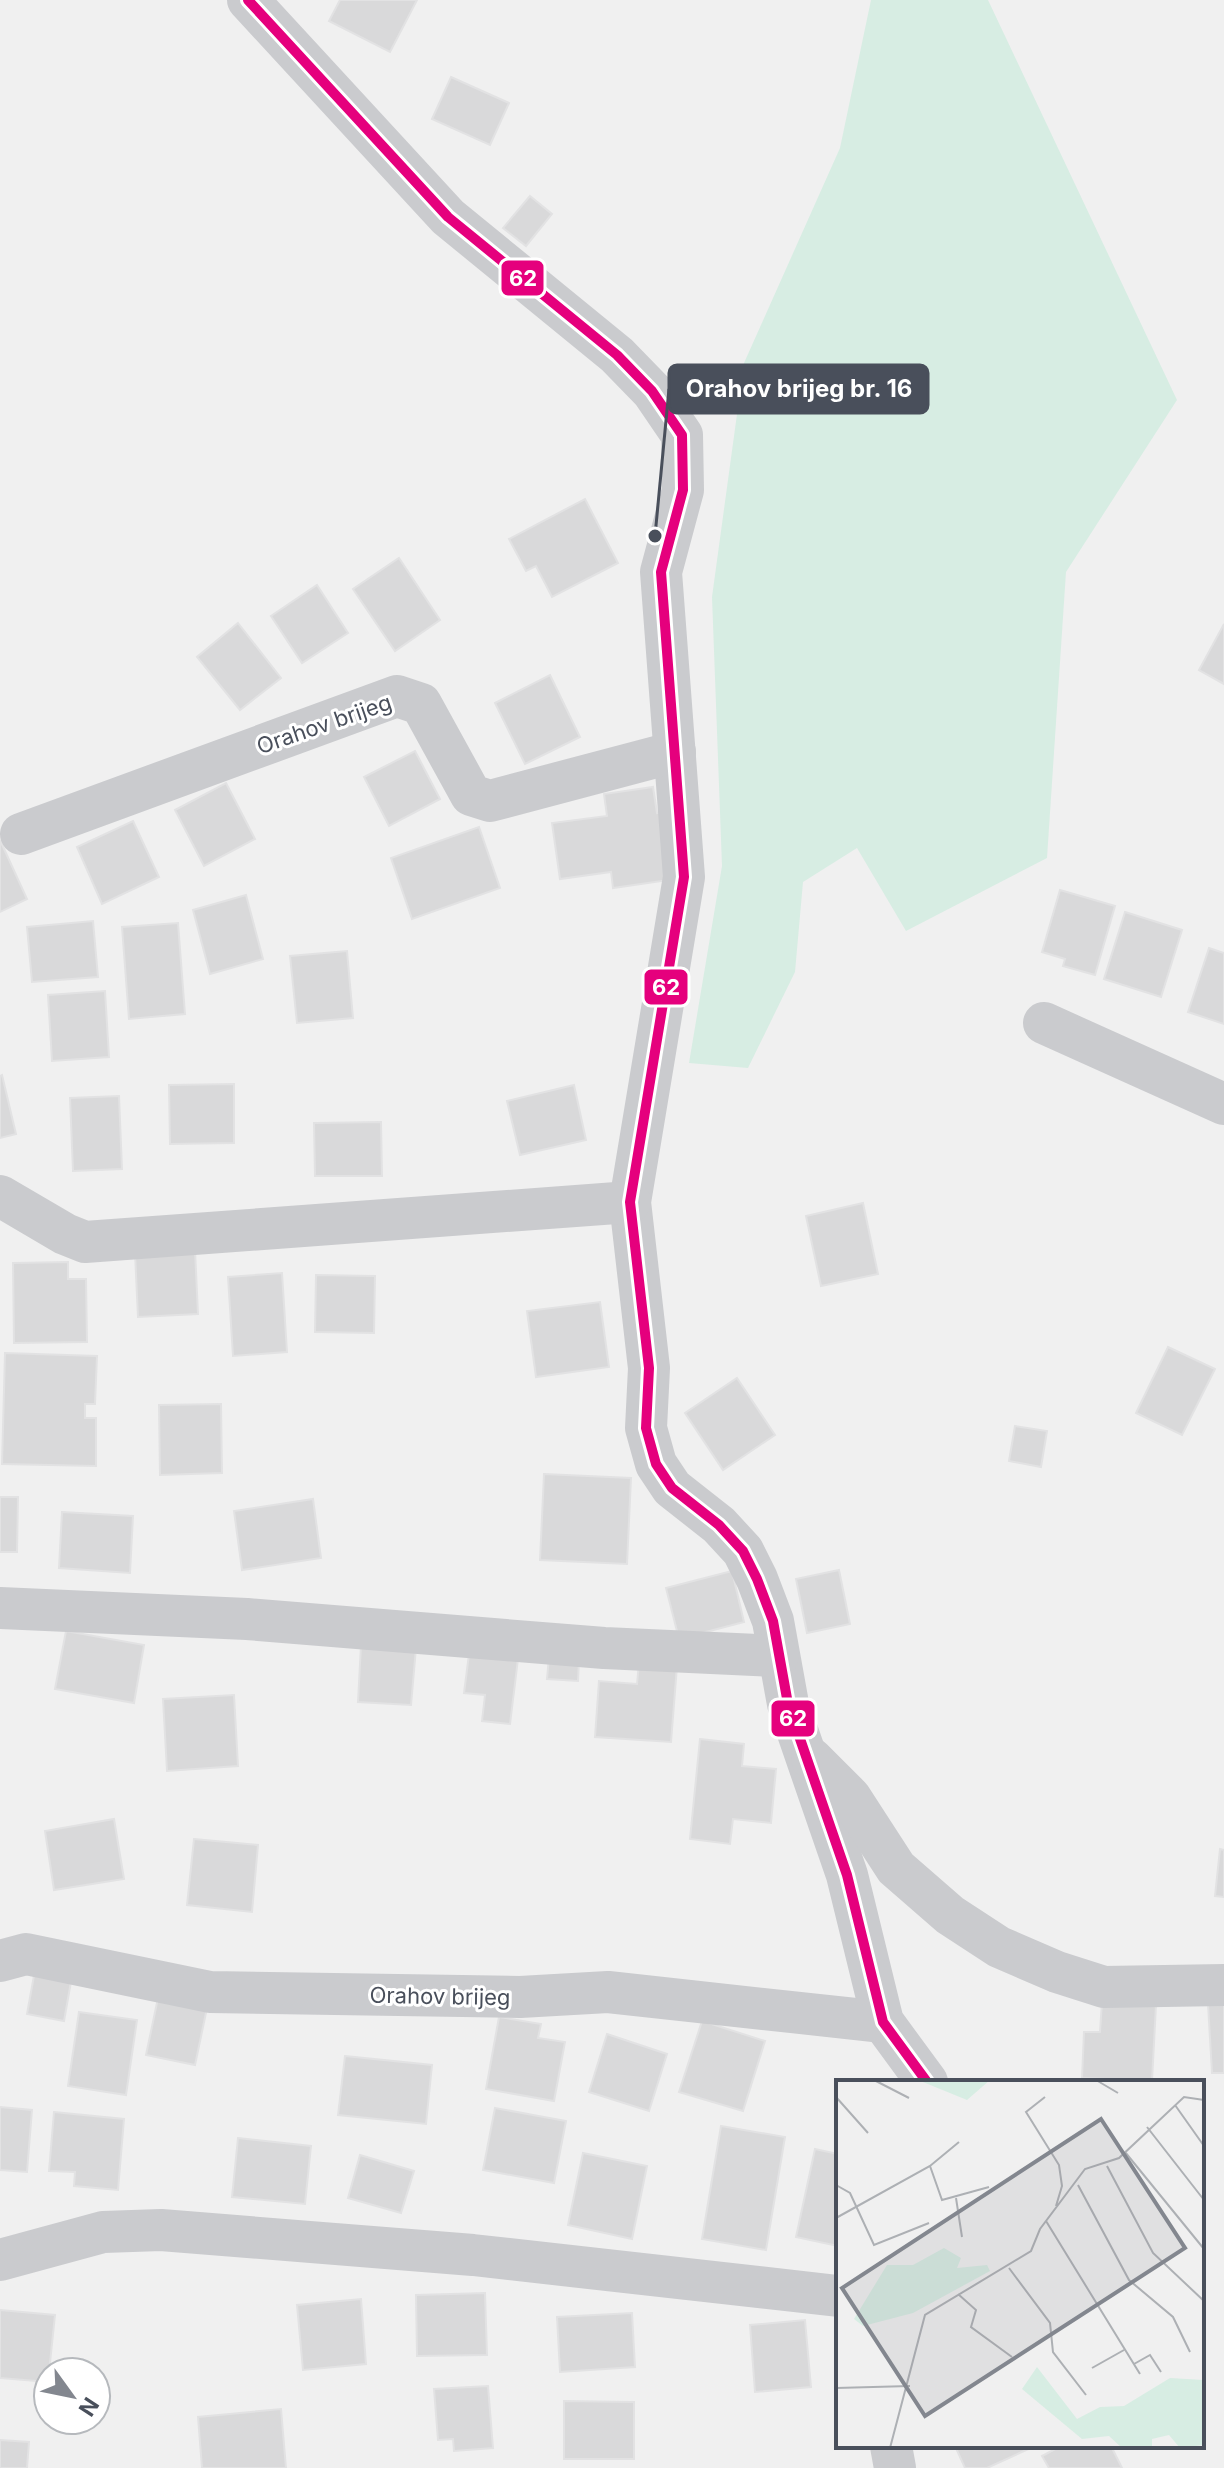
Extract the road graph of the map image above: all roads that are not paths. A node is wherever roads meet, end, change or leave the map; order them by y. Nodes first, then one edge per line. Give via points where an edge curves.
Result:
1 (269, 9) edge
2 (675, 752) junction
3 (21, 834) dead end
4 (1044, 1023) dead end
5 (1224, 1104) edge
6 (0, 1196) edge
7 (630, 1202) junction
8 (0, 1608) edge
9 (778, 1656) junction
10 (803, 1750) junction
11 (0, 1961) edge
12 (1224, 1985) edge
13 (883, 2022) junction
14 (926, 2080) edge
15 (0, 2260) edge
16 (836, 2296) edge
17 (891, 2448) edge
18 (895, 2468) edge

1 - 2 street via 448,217 617,355 652,391 682,435 683,490 661,572
2 - 3 street, Orahov brijeg via 490,801 471,795 421,704 397,696
2 - 7 street via 684,877
4 - 5 street
6 - 7 street via 85,1242
7 - 9 street via 649,1368 646,1428 656,1464 672,1488 743,1551 773,1621
8 - 9 street via 247,1619 604,1648
9 - 10 street
10 - 12 street via 850,1797 896,1868 950,1915 999,1947 1104,1987
10 - 13 street via 847,1875
11 - 13 street, Orahov brijeg via 26,1954 210,1992 520,1997 608,1992
13 - 14 street
15 - 16 street via 103,2232 161,2230 473,2255
17 - 18 street

